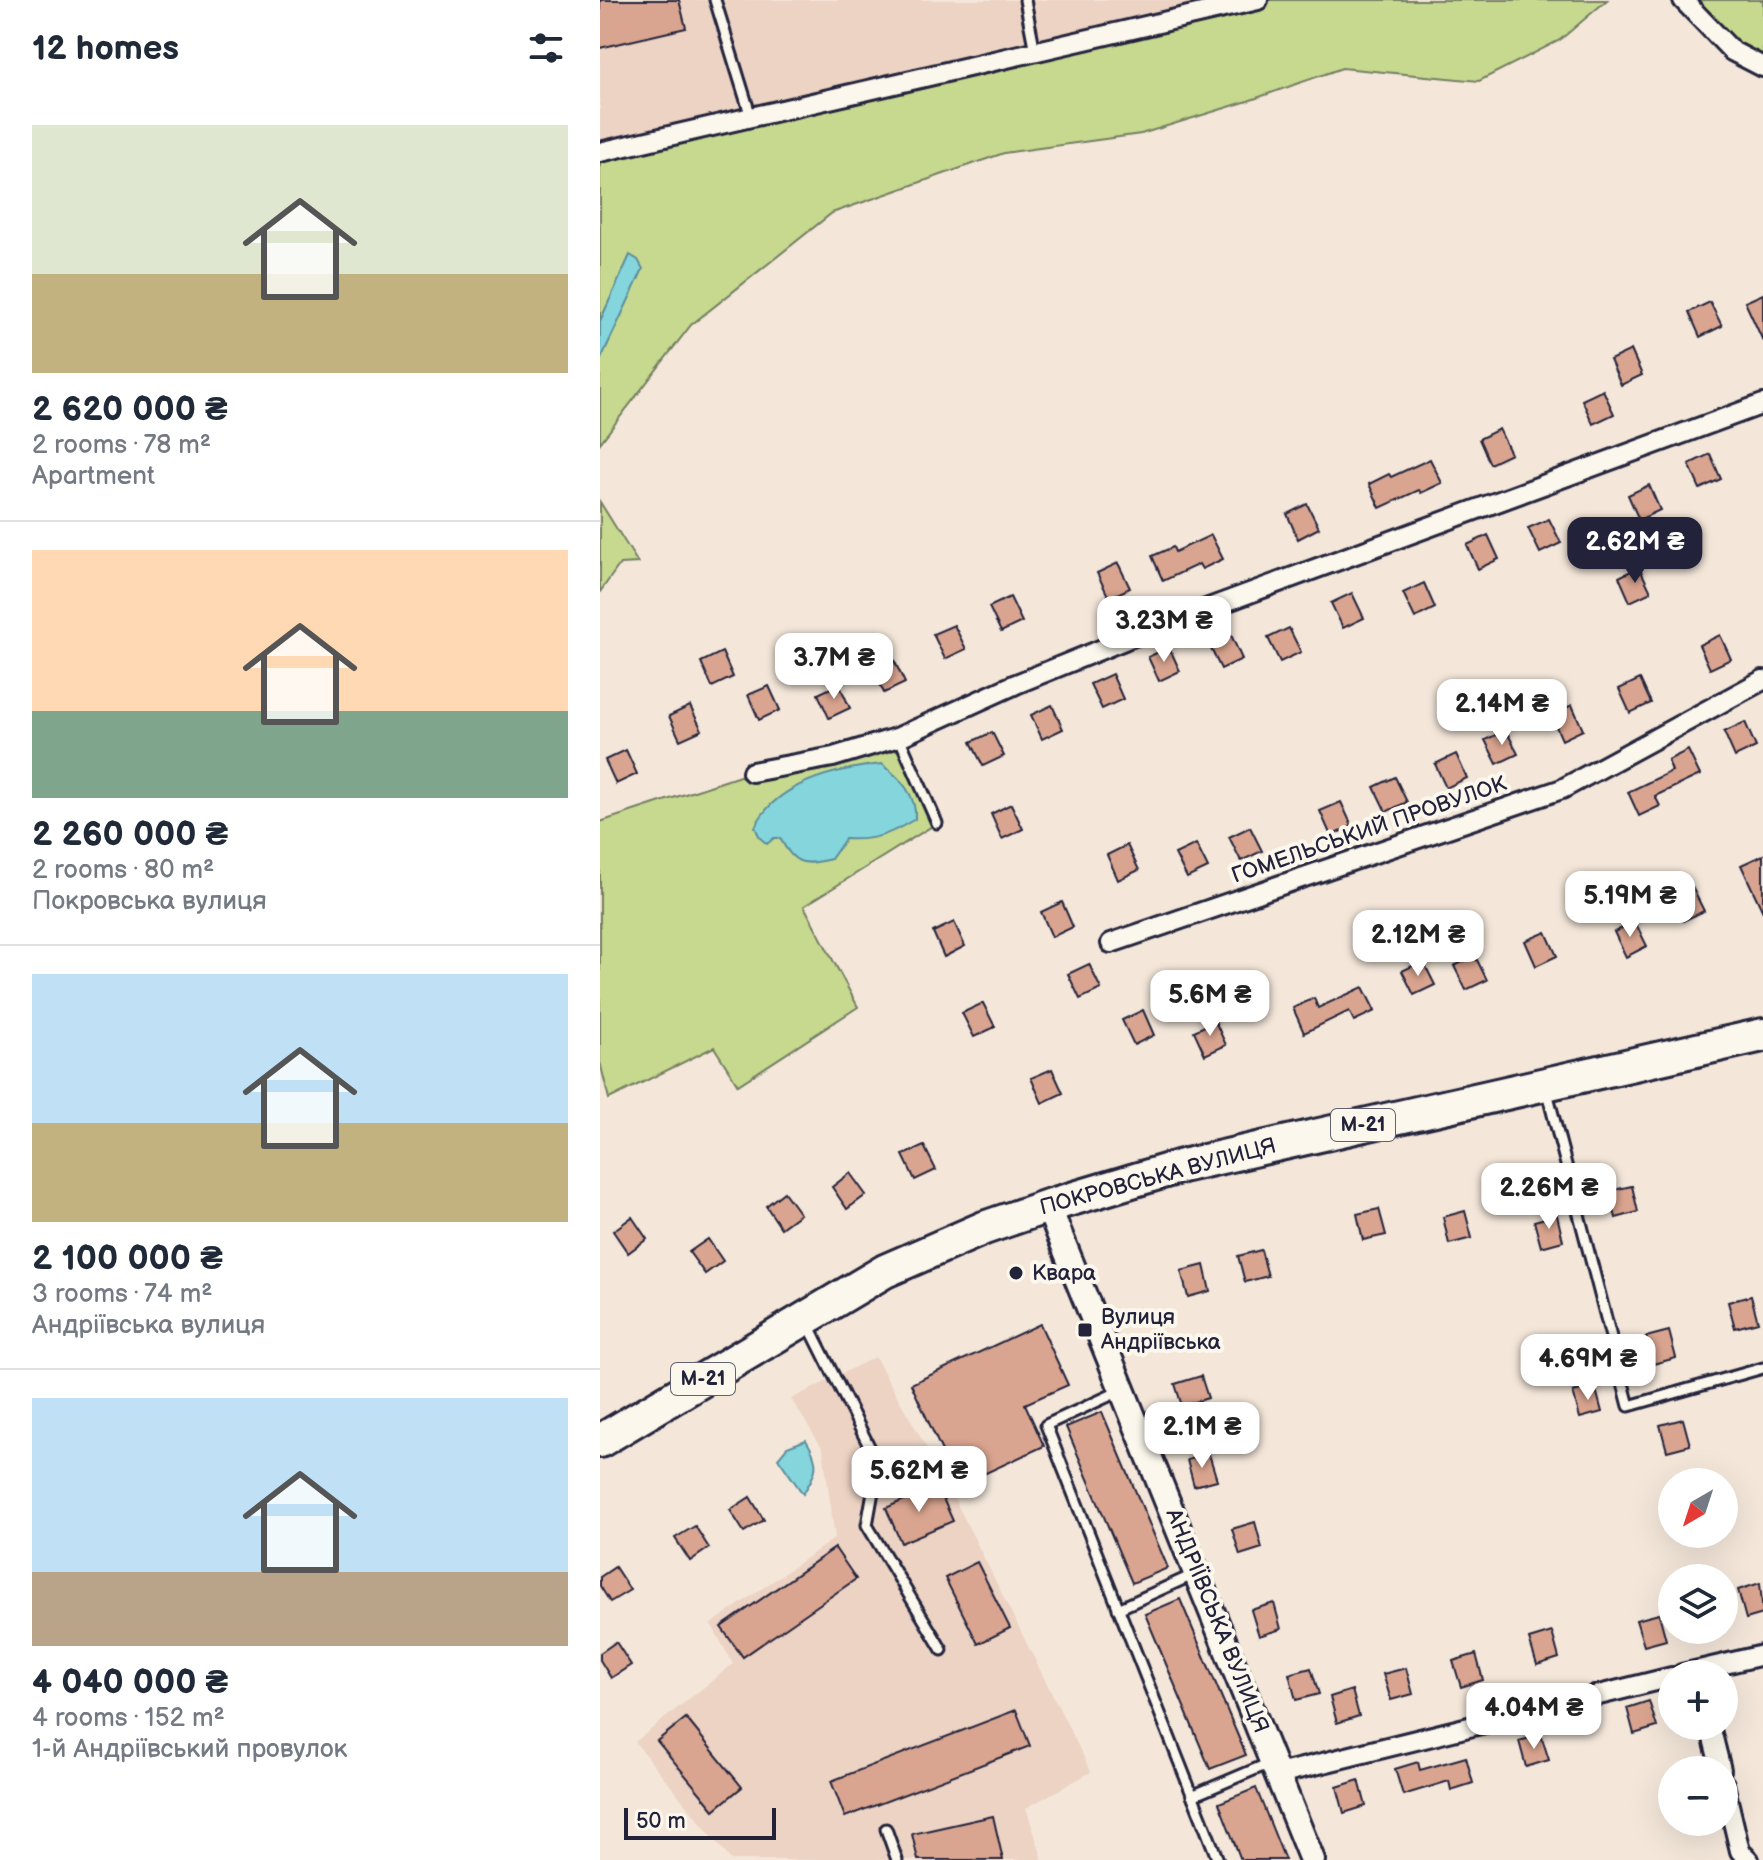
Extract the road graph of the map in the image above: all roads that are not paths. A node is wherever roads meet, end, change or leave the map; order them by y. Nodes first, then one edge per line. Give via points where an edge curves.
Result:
1 (715, 0) edge
2 (1025, 0) edge
3 (1258, 0) edge
4 (1683, 0) edge
5 (1197, 7) edge
6 (1035, 52) junction
7 (1763, 67) edge
8 (751, 117) junction
9 (600, 152) edge
10 (1763, 404) edge
11 (1763, 680) edge
12 (899, 737) junction
13 (752, 772) dead end
14 (937, 823) dead end
15 (1111, 943) dead end
16 (1763, 1035) edge
17 (1545, 1084) junction
18 (1048, 1206) junction
19 (805, 1317) junction
20 (1763, 1368) edge
21 (1123, 1389) junction
22 (600, 1441) edge
23 (1197, 1573) junction
24 (1118, 1609) junction
25 (942, 1650) dead end
26 (1763, 1655) edge
27 (1738, 1661) edge
28 (1658, 1680) edge
29 (1276, 1768) junction
30 (1192, 1796) junction
31 (886, 1829) dead end
32 (1736, 1836) edge
33 (897, 1860) edge
34 (1218, 1860) edge
35 (1312, 1860) edge
36 (1749, 1860) edge

1 - 8 lane
2 - 6 lane
3 - 5 street
4 - 7 street via 1732,51
5 - 6 street
6 - 8 street
8 - 9 street
10 - 12 street via 1149,630
11 - 15 street, ГОМЕЛЬСЬКИЙ ПРОВУЛОК via 1562,789
12 - 13 street via 833,757
12 - 14 lane
16 - 17 highway, ПОКРОВСЬКА ВУЛИЦЯ / М-21
17 - 18 highway, ПОКРОВСЬКА ВУЛИЦЯ / М-21 via 1182,1166
17 - 20 lane via 1629,1406
18 - 19 highway, ПОКРОВСЬКА ВУЛИЦЯ / М-21 via 885,1271
18 - 21 street, АНДРІЇВСЬКА ВУЛИЦЯ
19 - 22 highway, ПОКРОВСЬКА ВУЛИЦЯ / М-21
19 - 25 lane via 878,1464 867,1525
21 - 23 street, АНДРІЇВСЬКА ВУЛИЦЯ
21 - 24 lane via 1046,1425
23 - 24 lane
23 - 29 street, АНДРІЇВСЬКА ВУЛИЦЯ
24 - 30 lane
26 - 27 street
28 - 29 street
29 - 30 lane
29 - 35 street, АНДРІЇВСЬКА ВУЛИЦЯ
30 - 34 lane
31 - 33 lane
32 - 36 street

